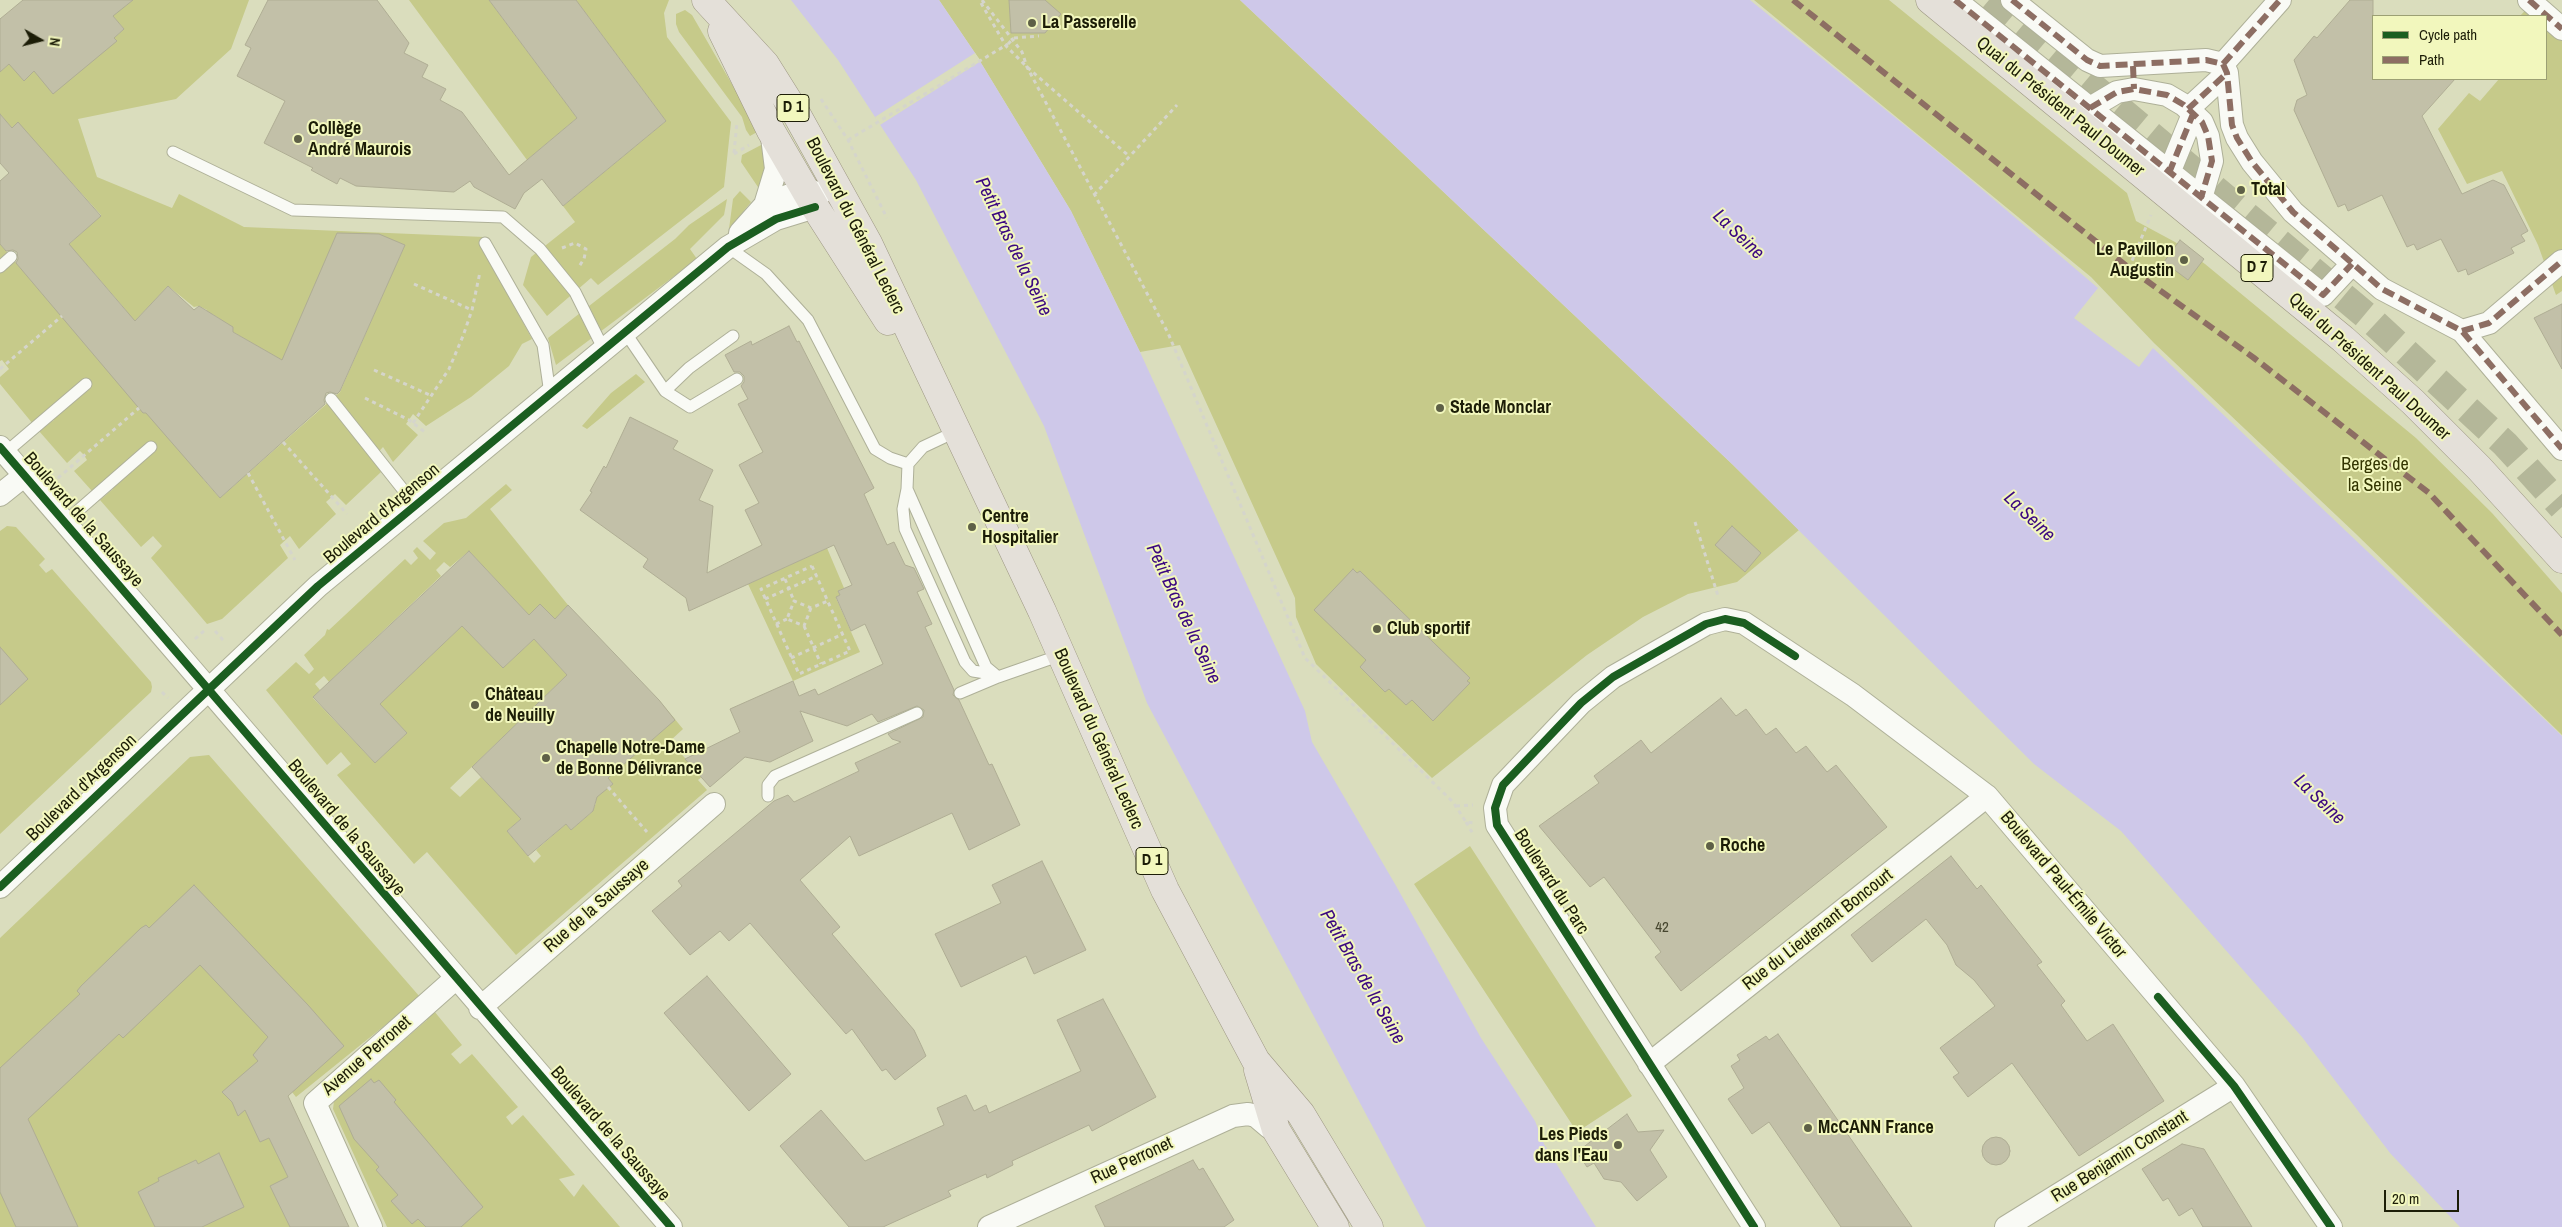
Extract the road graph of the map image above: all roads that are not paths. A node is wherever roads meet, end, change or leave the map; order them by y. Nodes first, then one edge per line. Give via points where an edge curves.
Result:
1 (1930, 0) edge
2 (1955, 0) edge
3 (2012, 0) edge
4 (2280, 0) edge
5 (2529, 0) edge
6 (708, 2) edge
7 (2546, 15) edge
8 (2547, 16) edge
9 (2562, 29) edge
10 (2133, 66) junction
11 (2225, 69) junction
12 (2134, 89) junction
13 (2090, 108) junction
14 (2190, 111) junction
15 (771, 131) junction
16 (173, 152) dead end
17 (2169, 173) junction
18 (810, 198) junction
19 (2201, 198) junction
20 (765, 205) junction
21 (857, 226) junction
22 (485, 243) dead end
23 (728, 247) junction
24 (11, 257) dead end
25 (2562, 261) edge
26 (2352, 264) junction
27 (0, 267) edge
28 (2462, 331) junction
29 (625, 332) junction
30 (733, 336) dead end
31 (604, 350) junction
32 (737, 379) dead end
33 (86, 384) dead end
34 (665, 391) junction
35 (550, 394) junction
36 (331, 399) dead end
37 (952, 422) junction
38 (151, 447) dead end
39 (2562, 449) edge
40 (3, 450) edge
41 (908, 464) junction
42 (25, 475) junction
43 (907, 489) junction
44 (0, 495) edge
45 (416, 506) junction
46 (65, 522) junction
47 (2562, 559) edge
48 (1724, 619) joint
49 (1061, 655) junction
50 (995, 676) junction
51 (209, 688) junction
52 (960, 693) dead end
53 (916, 713) dead end
54 (768, 796) dead end
55 (1987, 796) junction
56 (714, 804) dead end
57 (0, 888) edge
58 (455, 979) junction
59 (480, 1008) junction
60 (1256, 1061) junction
61 (1649, 1064) junction
62 (2234, 1086) junction
63 (1276, 1130) junction
64 (372, 1227) edge
65 (671, 1227) edge
66 (988, 1227) edge
67 (1335, 1227) edge
68 (1369, 1227) edge
69 (1754, 1227) edge
70 (2006, 1227) edge
71 (2331, 1227) edge

1 - 47 main road, Quai du Président Paul Doumer / D 7 via 2343,339 2479,468
2 - 13 street
3 - 10 street via 2087,60 2100,66
4 - 11 street
5 - 7 street
6 - 15 main road, Boulevard du Général Leclerc / D 1
6 - 21 main road, Boulevard du Général Leclerc / D 1 via 765,64 797,115
8 - 9 street
10 - 11 street via 2206,60
10 - 12 street
11 - 14 street
11 - 26 street via 2232,125 2243,150 2293,212
12 - 13 street via 2117,92
12 - 14 street via 2166,94
13 - 17 street
14 - 17 street
14 - 19 street via 2202,122 2212,161
15 - 18 main road, Boulevard du Général Leclerc / D 1
15 - 20 street, Boulevard d'Argenson via 776,169
16 - 31 lane via 293,210 503,217 540,249 575,292
17 - 19 street
18 - 20 street, Boulevard d'Argenson
18 - 21 street via 825,195
18 - 23 street, Boulevard d'Argenson
18 - 37 main road, Boulevard du Général Leclerc / D 1
19 - 26 street via 2323,295
20 - 23 street, Boulevard d'Argenson
21 - 37 main road, Boulevard du Général Leclerc / D 1
22 - 35 lane via 543,345
23 - 29 street, Boulevard d'Argenson
23 - 41 lane via 766,274 808,320 875,449
24 - 27 lane
25 - 28 street via 2489,323
26 - 28 street via 2382,289
28 - 39 street
29 - 31 street, Boulevard d'Argenson
29 - 34 lane
30 - 34 lane via 688,368
31 - 35 street, Boulevard d'Argenson
32 - 34 lane via 690,407
33 - 40 lane
35 - 45 street, Boulevard d'Argenson
36 - 45 lane
37 - 41 lane
37 - 49 main road, Boulevard du Général Leclerc / D 1
38 - 46 lane
40 - 42 street, Boulevard de la Saussaye
41 - 43 lane
42 - 44 street
42 - 46 street, Boulevard de la Saussaye
43 - 50 lane via 986,667
43 - 50 lane via 903,509 905,529 961,654 973,671
45 - 51 street, Boulevard d'Argenson via 318,586
46 - 51 street, Boulevard de la Saussaye
48 - 55 street, Boulevard Paul-Émile Victor via 1744,623 1853,695
48 - 61 street, Boulevard du Parc via 1706,624 1614,678 1582,703 1503,785 1495,808 1497,825
49 - 50 lane
49 - 60 main road, Boulevard du Général Leclerc / D 1 via 1165,890
50 - 52 lane
51 - 57 street, Boulevard d'Argenson
51 - 58 street, Boulevard de la Saussaye
53 - 54 lane via 775,776 768,785
55 - 61 street, Rue du Lieutenant Boncourt
55 - 62 street, Boulevard Paul-Émile Victor
56 - 59 street, Rue de la Saussaye
58 - 59 street, Boulevard de la Saussaye
58 - 64 street, Avenue Perronet via 314,1103
59 - 65 street, Boulevard de la Saussaye
60 - 63 main road, Boulevard du Général Leclerc / D 1
60 - 68 main road, Boulevard du Général Leclerc / D 1 via 1301,1114
61 - 69 street, Boulevard du Parc
62 - 70 street, Rue Benjamin Constant
62 - 71 street, Boulevard Paul-Émile Victor
63 - 66 street, Rue Perronet via 1256,1116 1233,1116
63 - 67 main road, Boulevard du Général Leclerc / D 1

